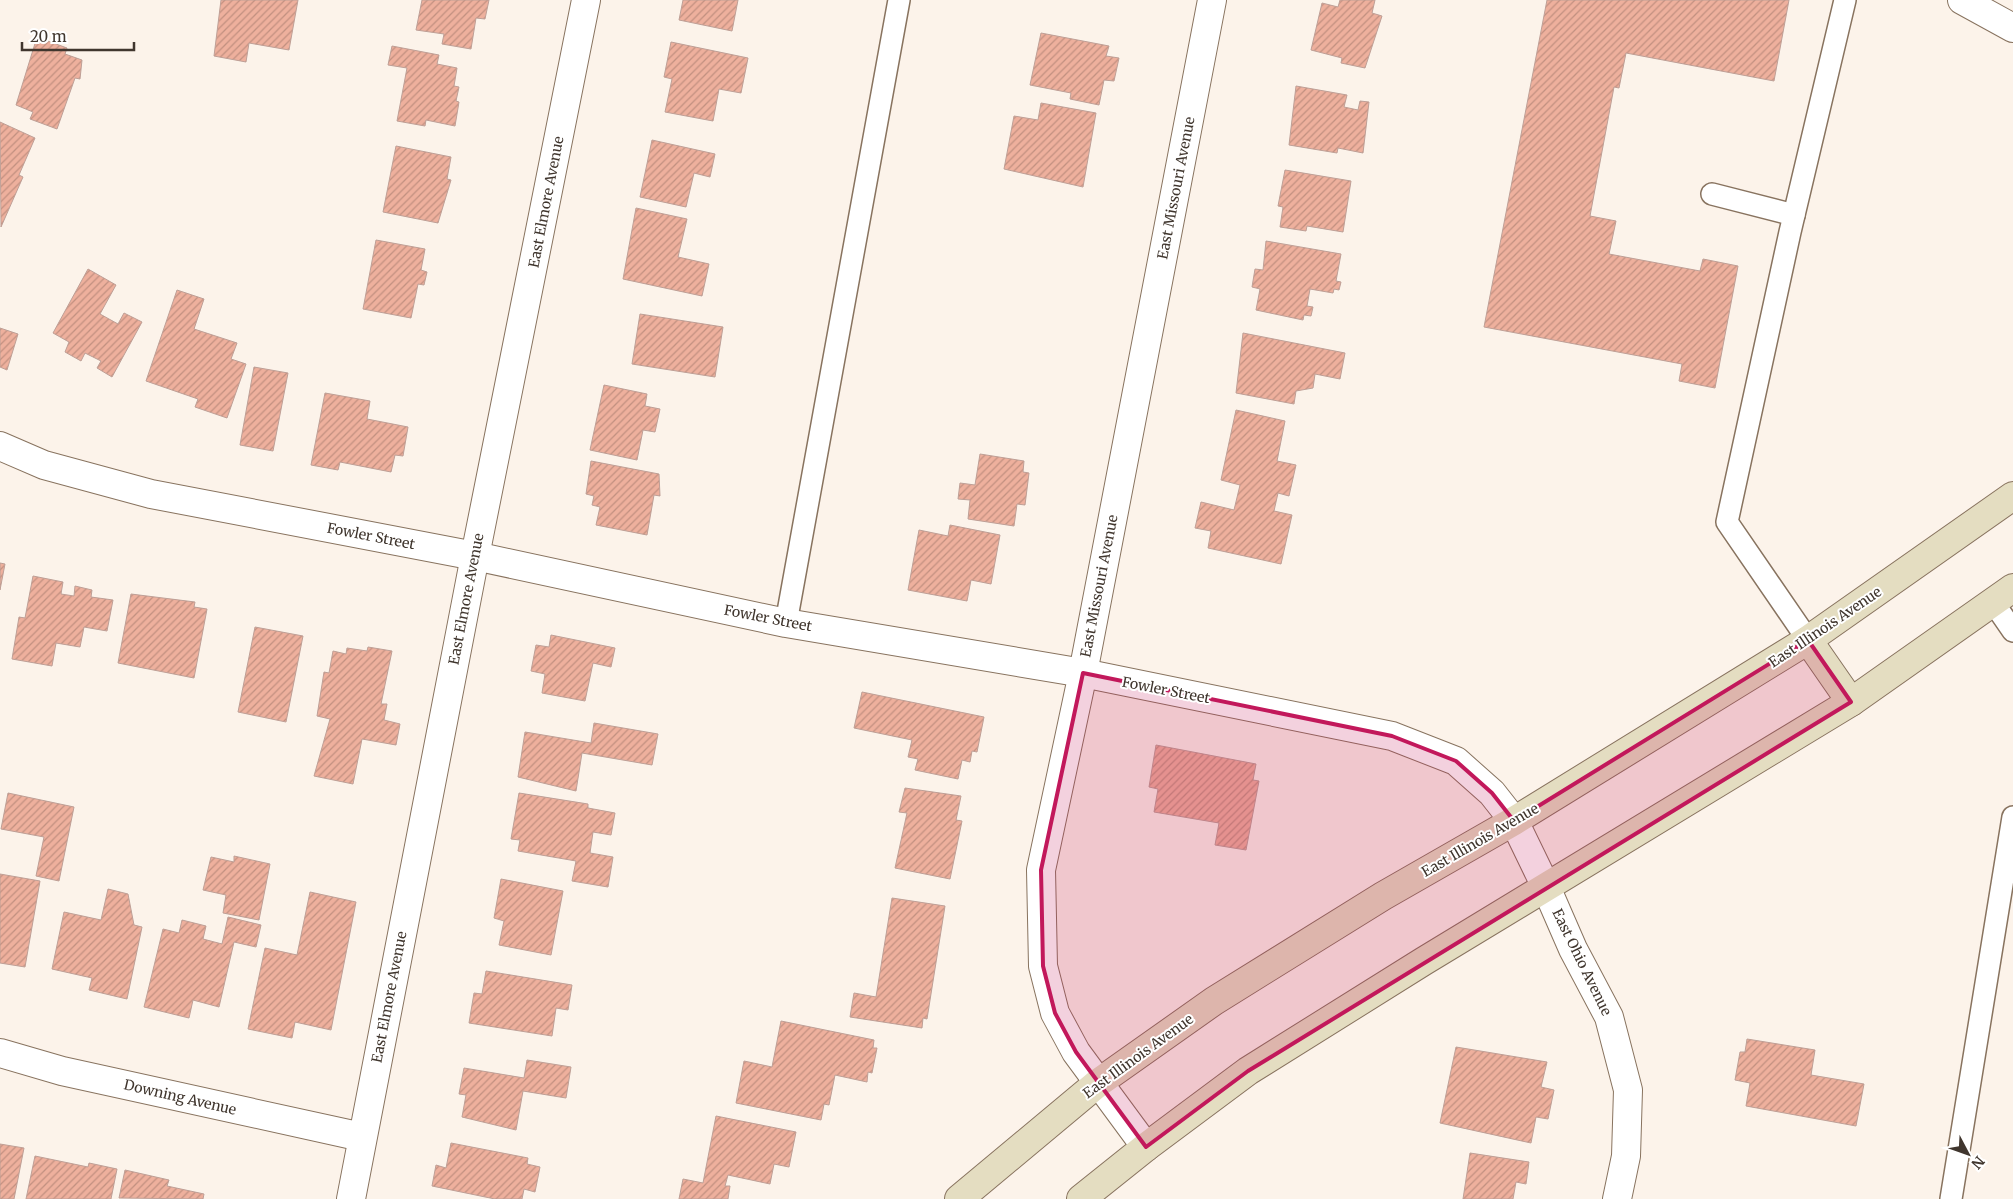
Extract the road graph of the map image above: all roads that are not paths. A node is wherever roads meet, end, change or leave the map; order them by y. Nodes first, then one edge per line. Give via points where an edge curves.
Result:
1 (586, 0) edge
2 (899, 0) edge
3 (1212, 0) edge
4 (1845, 0) edge
5 (1962, 0) edge
6 (2013, 28) edge
7 (1712, 194) dead end
8 (1794, 215) junction
9 (0, 446) edge
10 (2013, 496) edge
11 (475, 556) junction
12 (2003, 595) edge
13 (786, 623) junction
14 (2013, 631) edge
15 (1808, 640) junction
16 (1083, 673) junction
17 (1851, 702) junction
18 (2013, 817) edge
19 (1514, 821) junction
20 (1546, 887) junction
21 (0, 1053) edge
22 (1098, 1083) junction
23 (362, 1138) junction
24 (1146, 1147) junction
25 (351, 1199) edge
26 (959, 1199) edge
27 (1081, 1199) edge
28 (1617, 1199) edge
29 (1951, 1199) edge

1 - 11 street, East Elmore Avenue
2 - 13 lane
3 - 16 street, East Missouri Avenue
4 - 8 lane
5 - 6 street
7 - 8 lane
8 - 15 lane via 1727,522
9 - 11 street, Fowler Street via 44,465 151,494
10 - 15 main road, East Illinois Avenue
11 - 13 street, Fowler Street
11 - 23 street, East Elmore Avenue
12 - 14 lane
12 - 17 main road
13 - 16 street, Fowler Street
15 - 17 main road
15 - 19 main road, East Illinois Avenue
16 - 19 street, Fowler Street via 1392,736 1456,761 1492,792
16 - 22 street, East Missouri Avenue via 1042,870 1043,966 1055,1013 1076,1052
17 - 20 main road
18 - 29 lane
19 - 20 street, East Ohio Avenue
19 - 22 main road, East Illinois Avenue via 1383,896 1214,1001
20 - 24 main road via 1248,1071
20 - 28 street, East Ohio Avenue via 1609,1017 1628,1090 1626,1156
21 - 23 street, Downing Avenue via 62,1071
22 - 24 street, East Missouri Avenue
22 - 26 main road, East Illinois Avenue
23 - 25 street, East Elmore Avenue
24 - 27 main road

